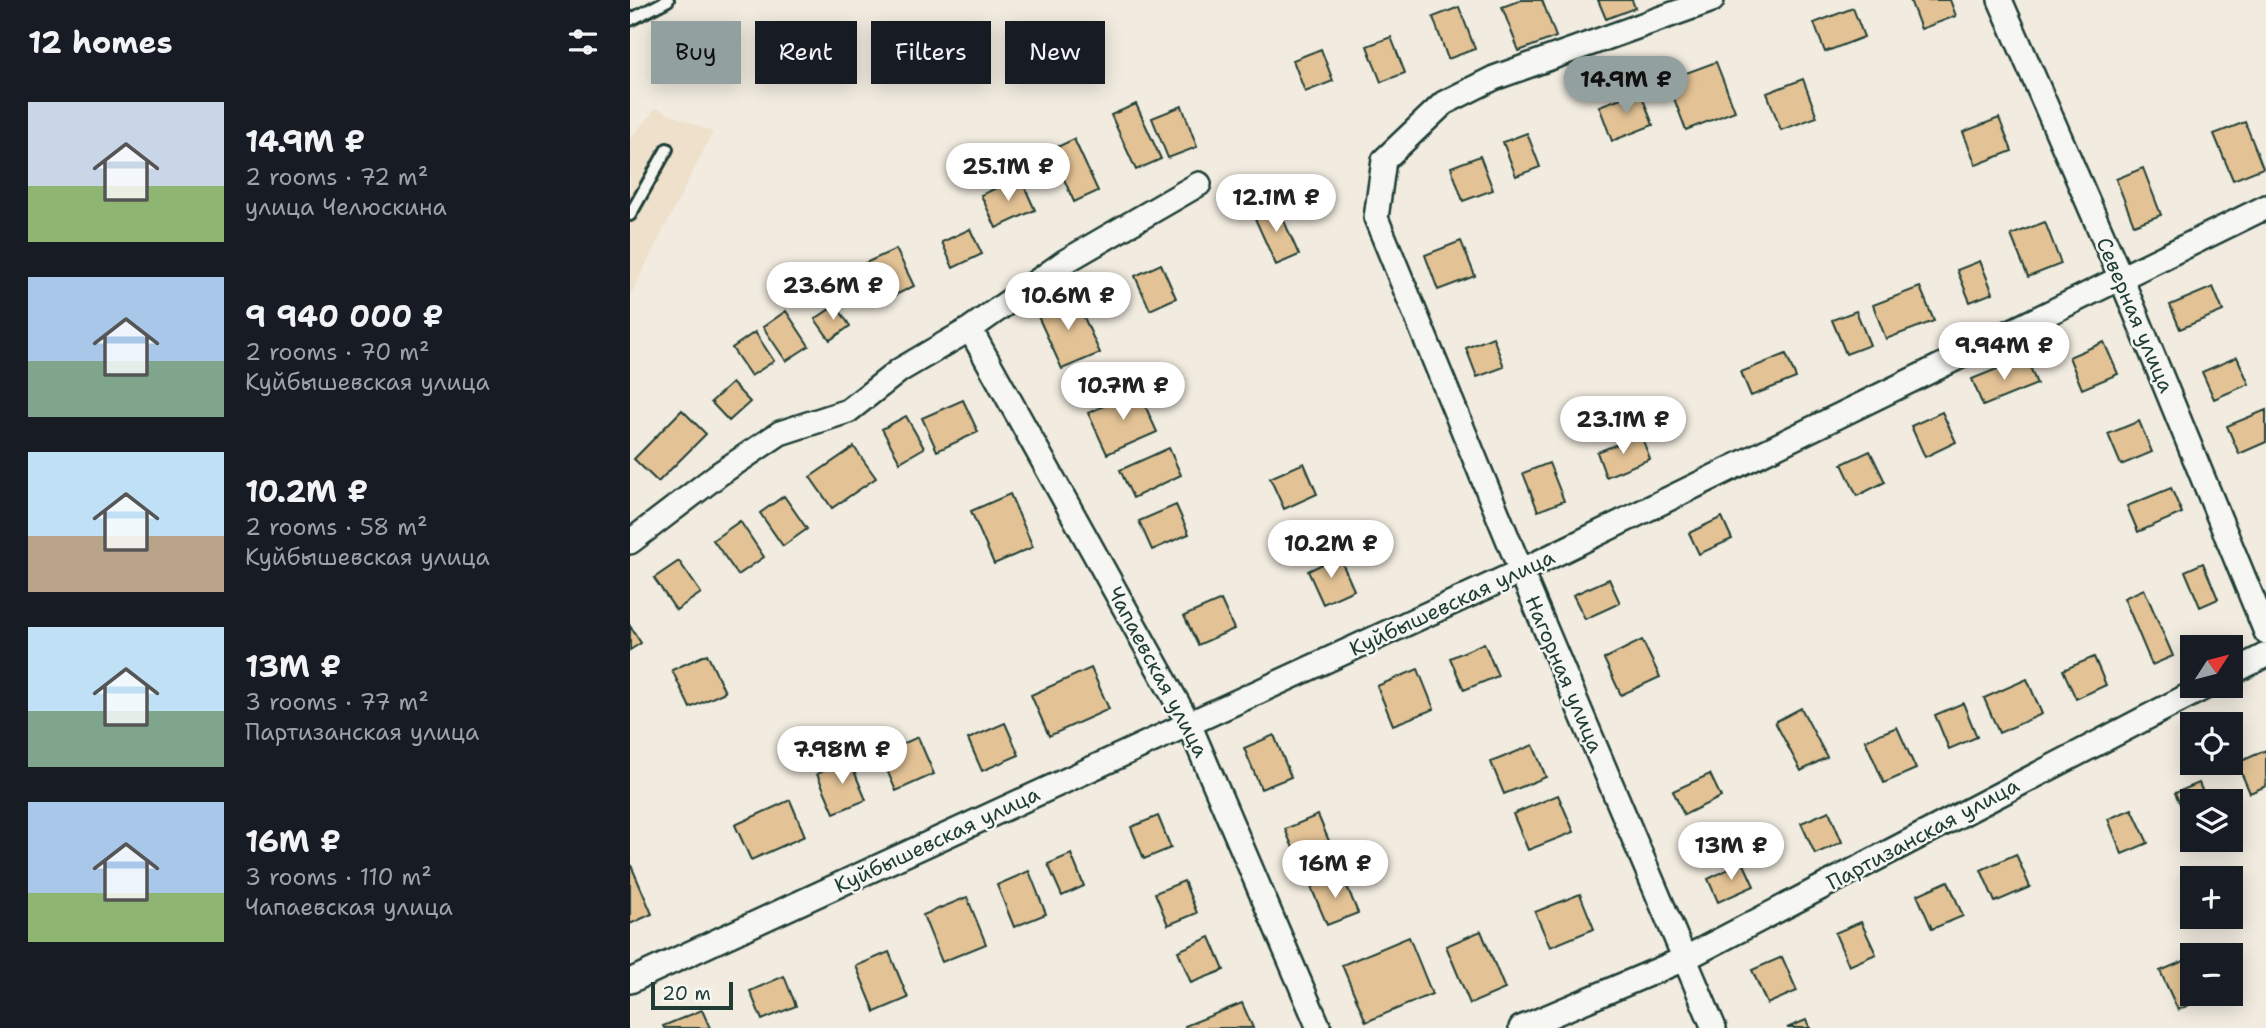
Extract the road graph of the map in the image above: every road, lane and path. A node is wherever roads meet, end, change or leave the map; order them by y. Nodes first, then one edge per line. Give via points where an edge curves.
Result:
1 (668, 0) edge
2 (1712, 0) edge
3 (2000, 0) edge
4 (630, 20) edge
5 (667, 149) dead end
6 (1199, 184) dead end
7 (2266, 207) edge
8 (630, 215) edge
9 (2121, 278) junction
10 (970, 329) junction
11 (630, 542) edge
12 (1521, 571) junction
13 (2266, 632) edge
14 (2266, 655) edge
15 (2244, 666) edge
16 (2184, 698) edge
17 (1189, 724) junction
18 (1684, 959) junction
19 (630, 981) edge
20 (1319, 1028) edge
21 (1521, 1028) edge
22 (1714, 1028) edge

1 - 4 lane
2 - 12 street, Нагорная улица via 1493,78 1444,103 1384,160 1376,218
3 - 9 street, Северная улица
5 - 8 lane
6 - 10 street via 1066,261
7 - 9 street, Куйбышевская улица
9 - 12 street, Куйбышевская улица
9 - 13 street, Северная улица
10 - 11 street via 900,370 848,411 780,433
10 - 17 street, Чапаевская улица
12 - 17 street, Куйбышевская улица
12 - 18 street, Нагорная улица
14 - 15 street
16 - 18 street, Партизанская улица
17 - 19 street, Куйбышевская улица
17 - 20 street, Чапаевская улица
18 - 21 street, Партизанская улица
18 - 22 street, Нагорная улица

